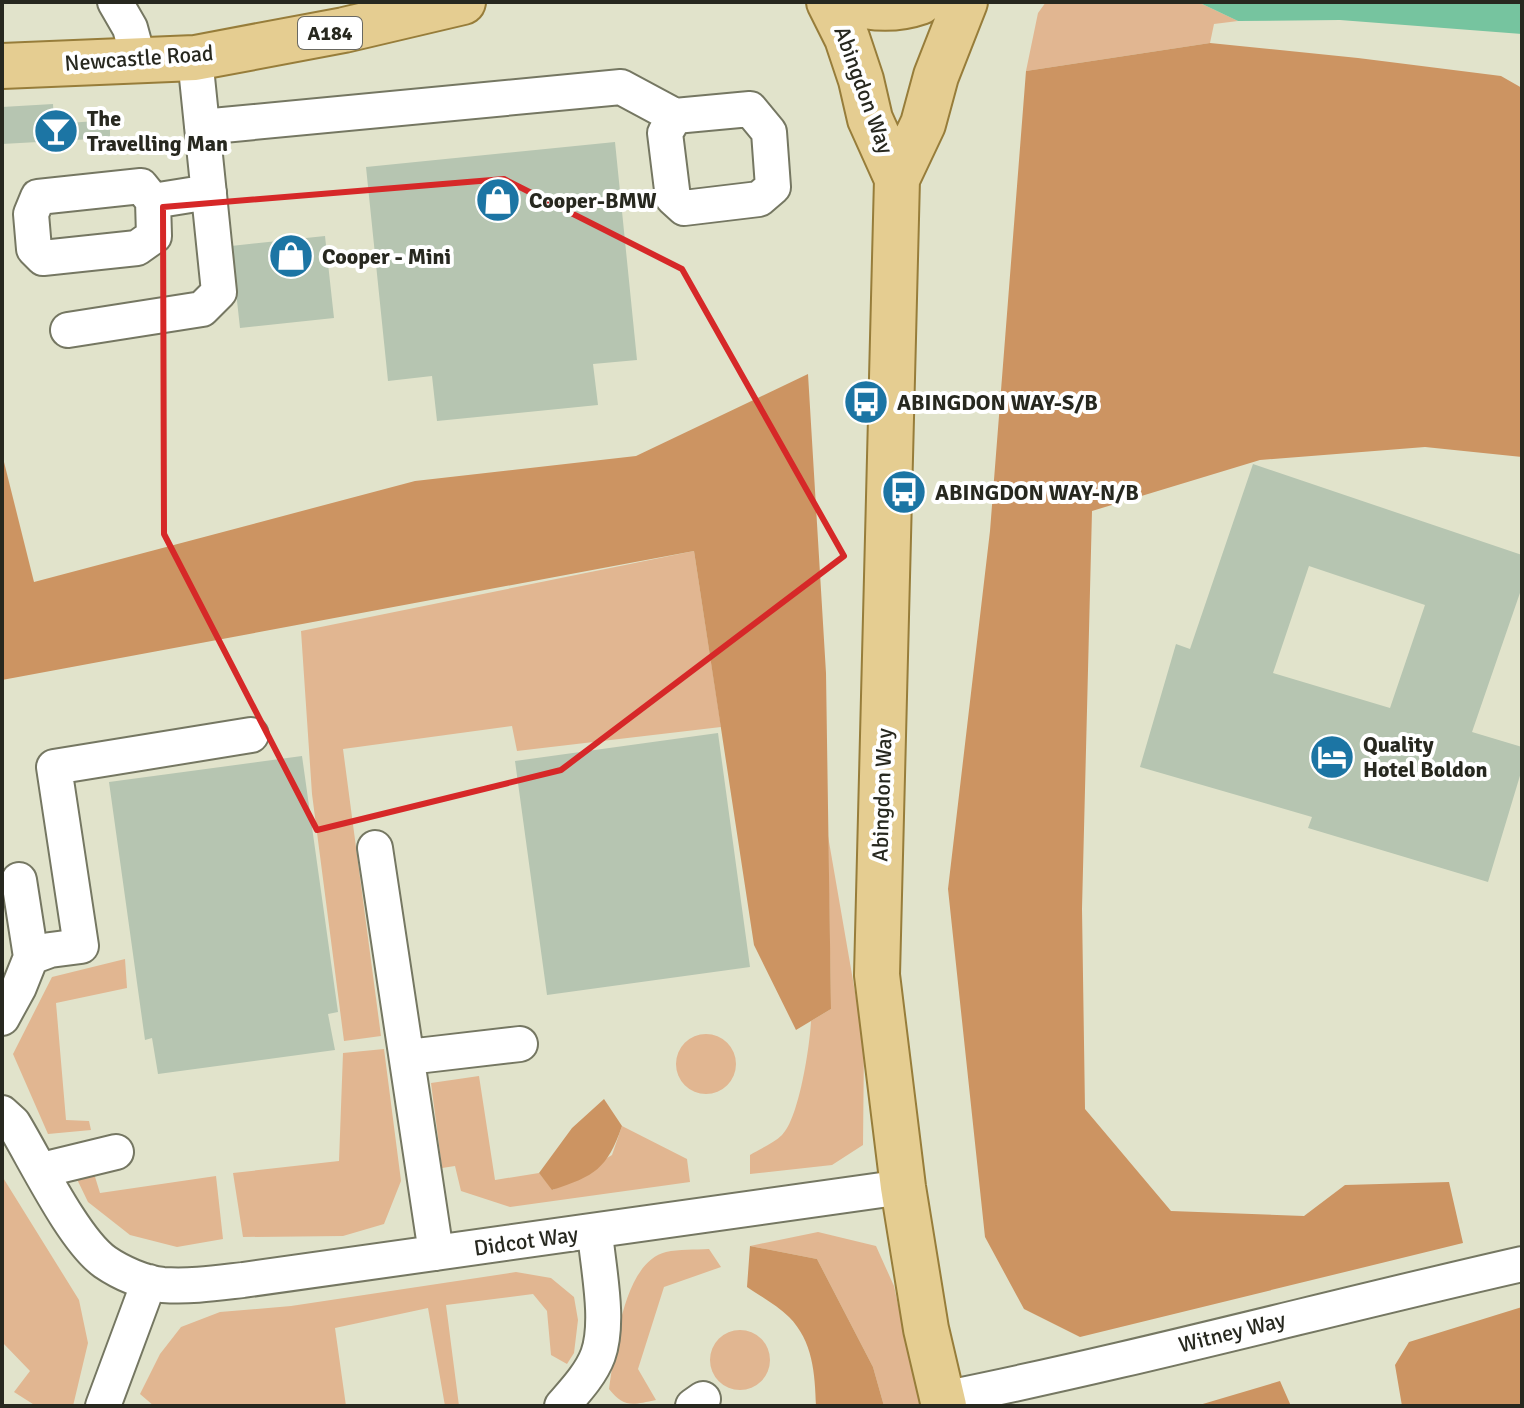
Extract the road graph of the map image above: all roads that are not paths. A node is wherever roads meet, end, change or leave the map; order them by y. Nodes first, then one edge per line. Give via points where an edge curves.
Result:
1 (115, 2) edge
2 (463, 2) edge
3 (829, 2) edge
4 (848, 2) edge
5 (920, 2) edge
6 (965, 2) edge
7 (195, 58) junction
8 (139, 61) junction
9 (2, 66) edge
10 (675, 116) dead end
11 (202, 127) junction
12 (897, 179) junction
13 (209, 192) junction
14 (153, 201) dead end
15 (68, 330) dead end
16 (251, 735) dead end
17 (375, 848) dead end
18 (19, 880) dead end
19 (31, 957) junction
20 (2, 1018) edge
21 (520, 1044) dead end
22 (408, 1057) junction
23 (2, 1113) edge
24 (116, 1152) dead end
25 (42, 1170) junction
26 (903, 1187) junction
27 (595, 1232) junction
28 (436, 1253) junction
29 (1522, 1264) edge
30 (149, 1282) junction
31 (574, 1402) edge
32 (943, 1402) edge
33 (103, 1406) edge

1 - 8 street via 130,28
2 - 7 main road, Newcastle Road / A184
3 - 12 main road, Abingdon Way
4 - 5 main road via 906,7
6 - 12 main road, Abingdon Way via 923,124
7 - 8 main road, Newcastle Road / A184
7 - 11 street
8 - 9 main road, Newcastle Road / A184
10 - 11 street via 621,87
11 - 13 street
12 - 26 main road, Abingdon Way via 877,975
13 - 14 street
13 - 15 street via 219,292 202,309
16 - 19 street via 54,767 81,946
17 - 22 street
18 - 19 street
19 - 20 street
21 - 22 street
22 - 28 street
23 - 25 street, Didcot Way
24 - 25 street
25 - 30 street, Didcot Way via 78,1232 104,1262
26 - 27 street, Didcot Way
26 - 32 main road, Abingdon Way
27 - 28 street, Didcot Way
27 - 31 street via 603,1324 598,1356
28 - 30 street, Didcot Way via 203,1285
29 - 32 street, Witney Way
30 - 33 street

